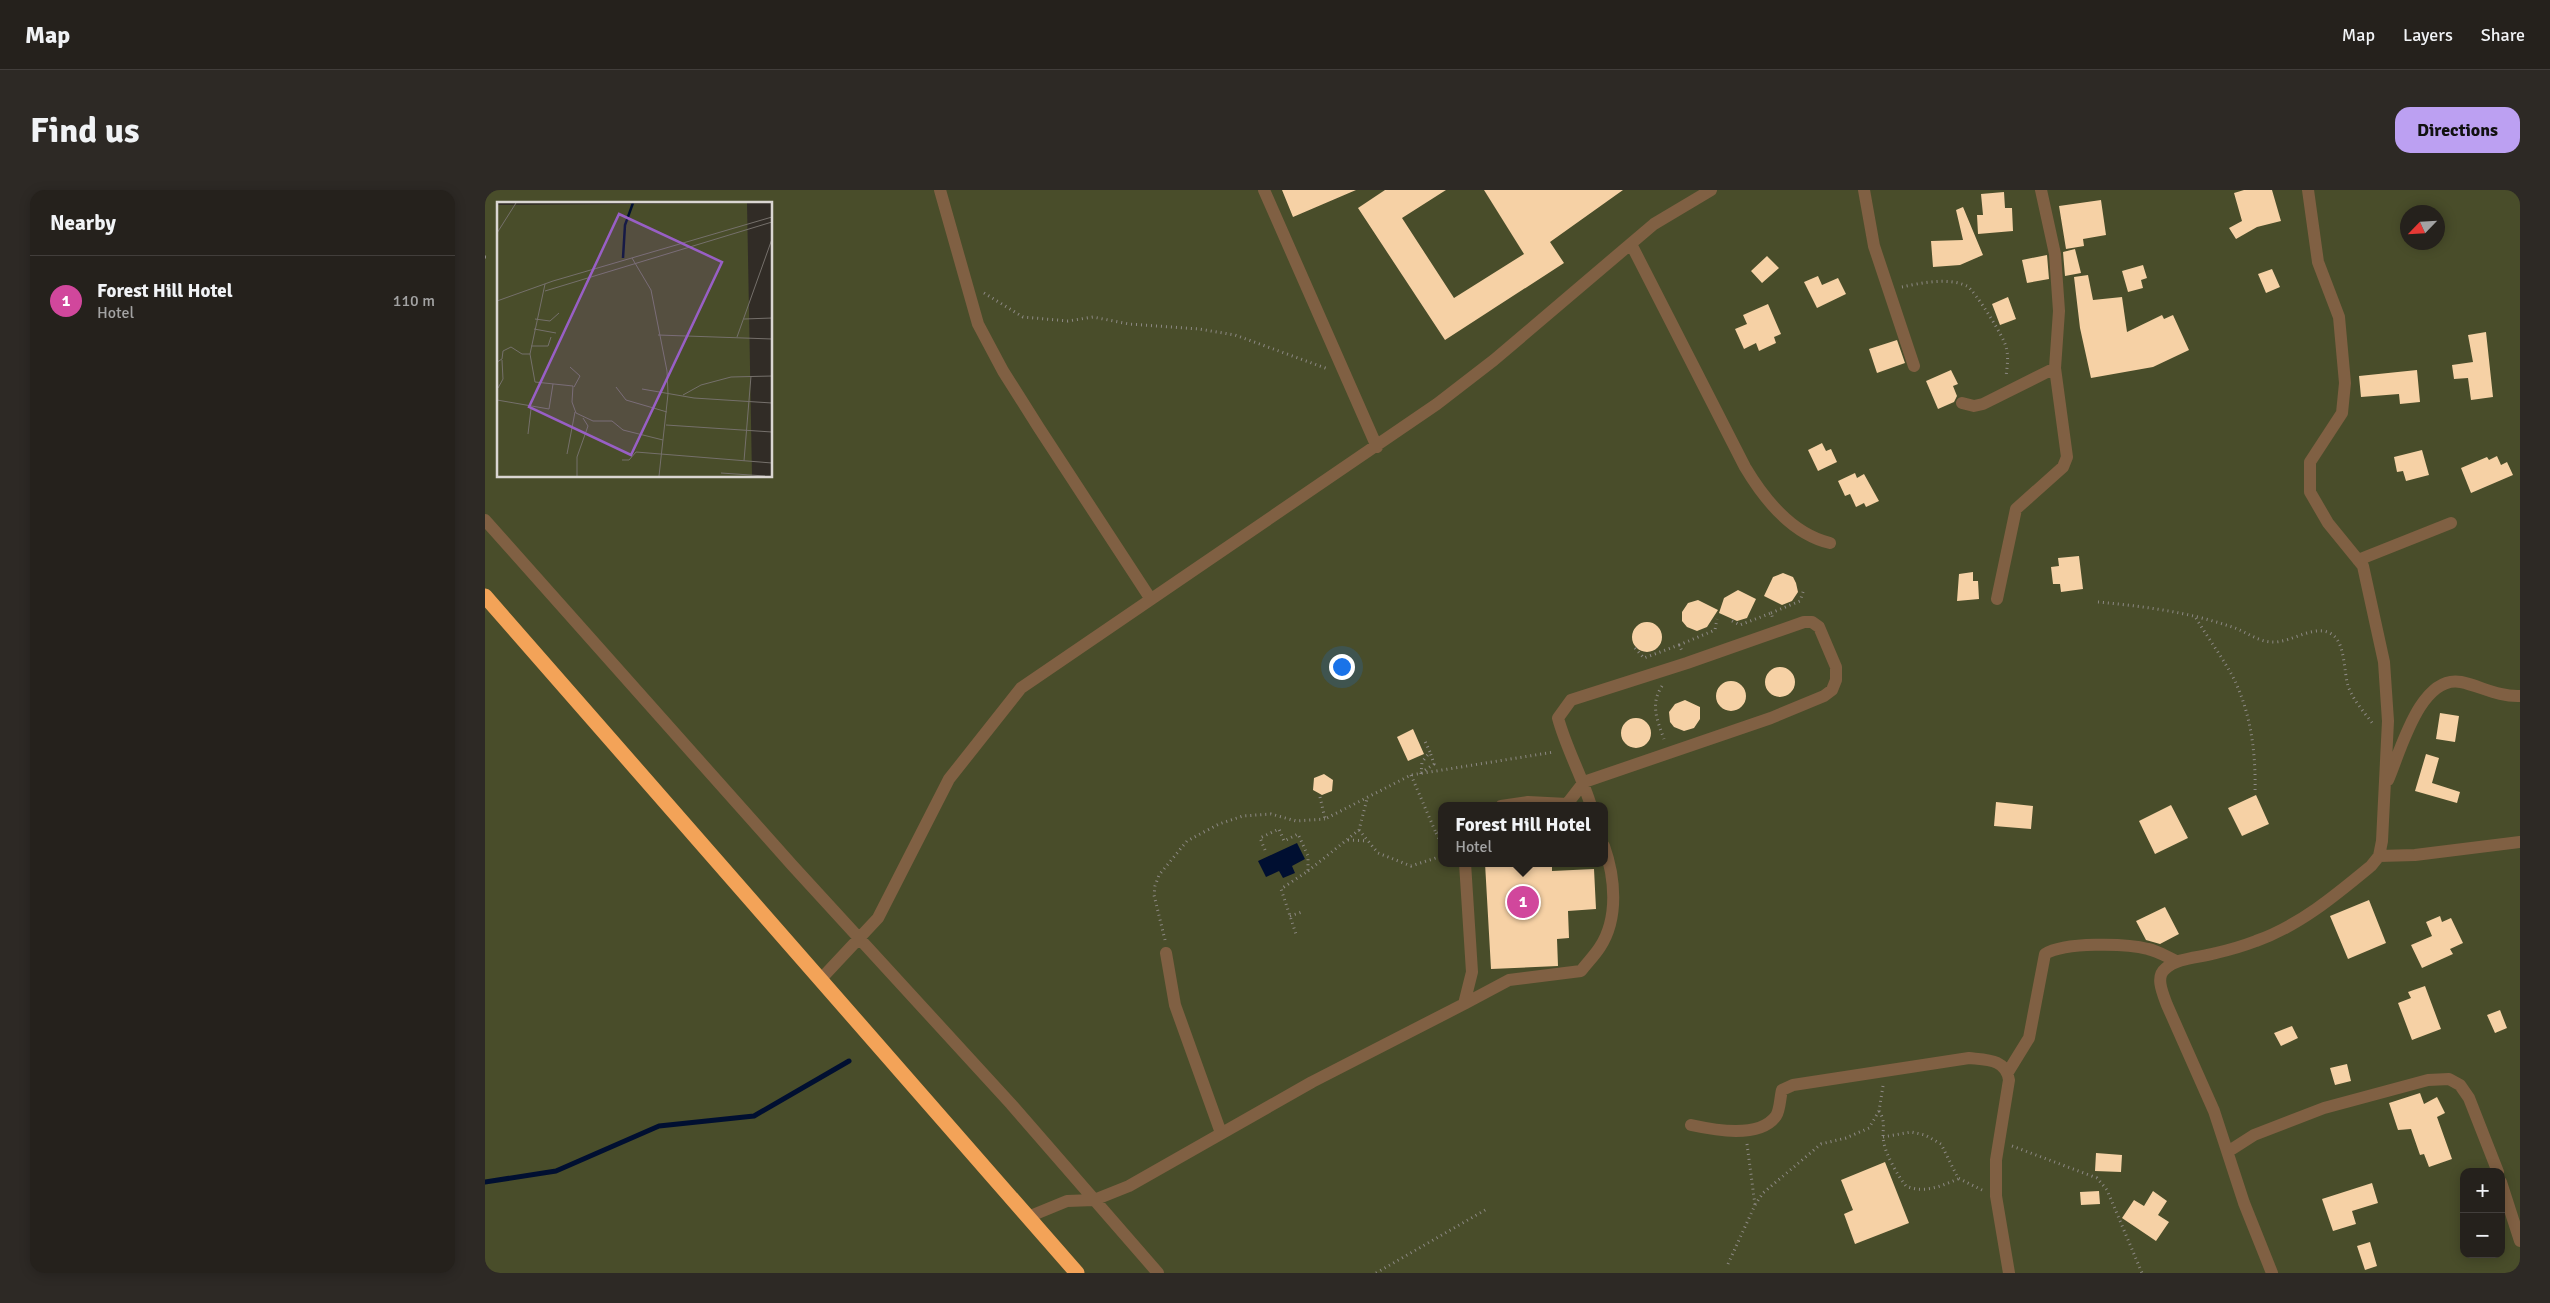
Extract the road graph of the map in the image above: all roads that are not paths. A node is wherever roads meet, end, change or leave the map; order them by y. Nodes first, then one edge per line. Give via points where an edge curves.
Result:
1 (941, 190) edge
2 (1263, 190) edge
3 (1711, 190) edge
4 (1864, 190) edge
5 (2041, 190) edge
6 (2308, 190) edge
7 (1631, 244) junction
8 (1914, 366) dead end
9 (2055, 368) junction
10 (1962, 403) dead end
11 (1377, 447) junction
12 (485, 520) edge
13 (2451, 523) dead end
14 (1830, 543) dead end
15 (2358, 560) junction
16 (485, 596) edge
17 (1150, 598) junction
18 (1997, 599) dead end
19 (2520, 696) edge
20 (1584, 782) junction
21 (2385, 789) junction
22 (1569, 802) edge
23 (1590, 802) edge
24 (2520, 842) edge
25 (1608, 856) edge
26 (2379, 856) junction
27 (1465, 867) edge
28 (861, 939) junction
29 (1166, 953) road end
30 (2176, 961) junction
31 (820, 980) junction
32 (1464, 1004) junction
33 (2008, 1072) junction
34 (1691, 1125) dead end
35 (1221, 1133) junction
36 (2229, 1151) junction
37 (2496, 1168) edge
38 (2505, 1194) edge
39 (1094, 1200) junction
40 (1028, 1217) junction
41 (2520, 1241) edge
42 (1077, 1273) edge
43 (1158, 1273) edge
44 (2009, 1273) edge
45 (2272, 1273) edge

1 - 17 street via 978,324 991,350
2 - 11 street
3 - 7 street via 1654,224
4 - 8 street via 1874,246
5 - 9 street via 2055,264 2059,311
6 - 15 street via 2318,262 2339,317 2345,383 2342,413 2310,462 2310,492 2328,523
7 - 11 street via 1494,360
7 - 14 street via 1761,494 1805,533
9 - 10 street via 1974,406
9 - 18 street via 2067,461 2016,509
11 - 17 street
12 - 28 street
13 - 15 street
15 - 21 street via 2366,572 2384,662 2387,713
16 - 31 highway
17 - 28 street via 1021,688 1005,706 949,779 878,918
19 - 21 street via 2459,682 2432,692 2415,712
20 - 20 street via 1812,703 1832,690 1836,667 1819,627 1812,622 1804,622 1571,700 1559,718
20 - 22 street
20 - 23 street
21 - 26 street
24 - 26 street via 2415,855
25 - 32 street via 1613,909 1601,946 1581,971 1509,980
26 - 30 street via 2348,885 2283,929 2233,948
27 - 32 street via 1472,972
28 - 31 street
28 - 39 street
29 - 35 street via 1175,1005
30 - 33 street via 2139,947 2070,947 2053,949 2045,954 2029,1038
30 - 36 street via 2160,976 2161,990
31 - 40 highway
32 - 35 street
33 - 34 street via 1998,1062 1969,1058 1793,1085 1782,1090 1777,1114 1758,1128 1712,1129
33 - 44 street via 2009,1088 1997,1160 1997,1196
35 - 39 street via 1129,1186
36 - 37 street via 2254,1134 2324,1108 2428,1080 2449,1079 2460,1085 2469,1098
36 - 45 street via 2243,1203
38 - 41 street
39 - 40 street via 1067,1201
39 - 43 street
40 - 42 highway

